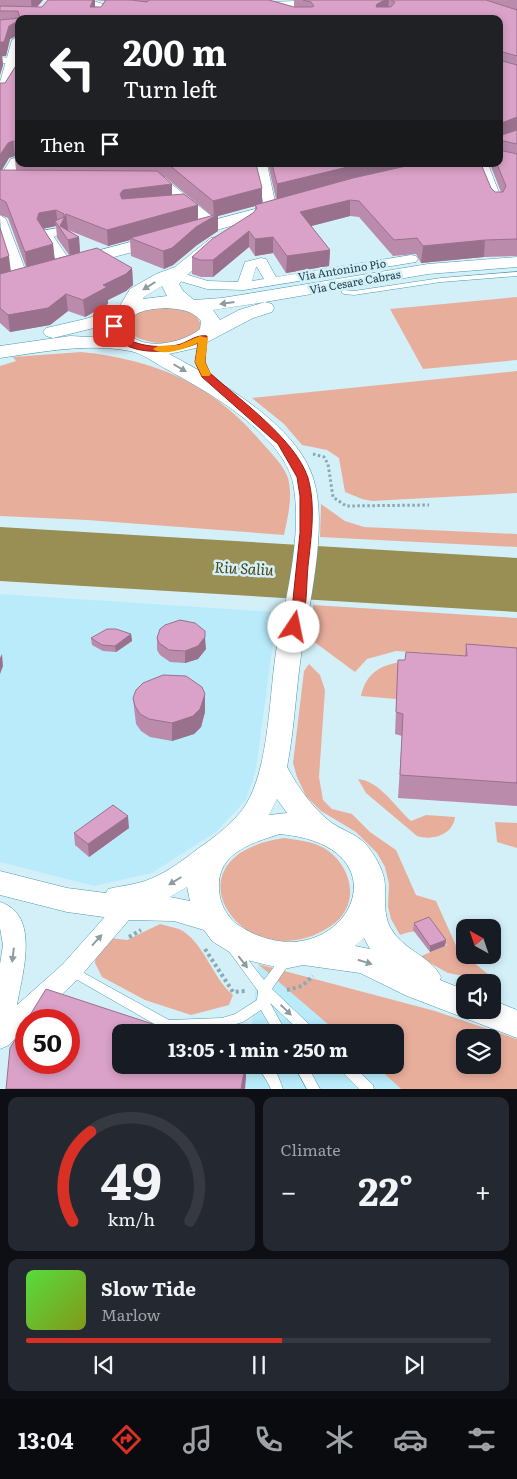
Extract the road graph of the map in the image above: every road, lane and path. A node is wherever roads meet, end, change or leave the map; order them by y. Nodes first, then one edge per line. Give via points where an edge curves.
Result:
1 (80, 0) edge
2 (216, 0) edge
3 (342, 3) edge
4 (104, 6) junction
5 (118, 7) edge
6 (264, 8) edge
7 (99, 15) edge
8 (293, 15) edge
9 (15, 46) edge
10 (6, 60) edge
11 (6, 85) edge
12 (15, 162) edge
13 (483, 167) edge
14 (259, 168) edge
15 (23, 179) edge
16 (2, 180) edge
17 (138, 180) edge
18 (297, 203) edge
19 (188, 204) junction
20 (497, 204) edge
21 (172, 206) edge
22 (271, 210) junction
23 (0, 219) edge
24 (221, 229) junction
25 (58, 232) edge
26 (411, 259) dead end
27 (517, 262) edge
28 (66, 265) junction
29 (179, 273) junction
30 (517, 273) edge
31 (14, 280) joint
32 (272, 281) junction
33 (244, 286) junction
34 (191, 306) junction
35 (125, 312) junction
36 (0, 341) edge
37 (204, 342) junction
38 (135, 345) junction
39 (0, 352) edge
40 (231, 399) junction
41 (288, 452) junction
42 (429, 505) dead end
43 (273, 766) junction
44 (323, 830) junction
45 (220, 848) junction
46 (0, 883) edge
47 (67, 900) junction
48 (369, 903) junction
49 (126, 908) junction
50 (0, 911) edge
51 (218, 927) junction
52 (294, 954) junction
53 (71, 971) junction
54 (456, 987) edge
55 (263, 988) junction
56 (456, 1001) edge
57 (501, 1002) edge
58 (262, 1003) junction
59 (517, 1007) edge
60 (501, 1018) edge
61 (165, 1024) edge
62 (194, 1024) edge
63 (275, 1024) edge
64 (301, 1024) edge
65 (517, 1024) edge
66 (0, 1037) edge
67 (270, 1074) edge
68 (305, 1074) edge
69 (352, 1074) edge
70 (277, 1089) edge
71 (314, 1089) edge
72 (368, 1089) edge

1 - 4 street
2 - 6 main road
3 - 6 main road
4 - 5 street
4 - 7 street
6 - 8 street
9 - 10 main road
10 - 11 main road
12 - 16 street
13 - 20 street
14 - 22 street
15 - 16 street
17 - 19 street via 161,182
18 - 22 main road
19 - 21 street
19 - 24 street
22 - 24 main road
23 - 31 street
24 - 28 main road
24 - 29 main road
25 - 28 street via 46,234
26 - 32 street, Via Antonino Pio
27 -> 34 main road, Via Cesare Cabras via 428,269 222,304
28 - 31 main road
29 - 33 street, Via Antonino Pio via 207,285
29 - 34 main road via 170,284 175,294
29 -> 35 main road via 162,278 137,293
30 - 37 main road, Via Cesare Cabras via 438,278 256,310 231,321
32 - 33 street, Via Antonino Pio
32 - 33 street via 261,262 250,264
34 - 35 main road, Via Cesare Cabras via 152,303
34 - 37 main road via 209,317 212,324
35 - 36 main road via 65,330
35 - 38 main road via 118,318 115,330 124,341
37 - 38 main road via 156,349
37 - 40 main road via 200,362 206,374 228,392
38 - 39 main road via 70,342
38 -> 40 main road
40 - 41 main road via 282,442
41 - 42 path via 324,457 329,464 331,495 336,502 346,506
41 - 43 main road via 302,477 306,533 298,609
43 - 44 main road via 289,797
43 - 45 main road via 260,804 250,820
44 - 45 main road via 302,824 258,826
44 - 48 main road via 346,842 362,860 370,881
45 -> 47 main road via 164,888 134,897
45 - 51 main road via 208,862 202,881 202,901
46 - 47 main road
47 - 49 main road
48 - 52 main road via 361,921 345,937 324,948
48 - 54 main road via 375,929 388,948 408,967
49 - 51 main road via 174,909
53 -> 49 street
50 -> 66 street via 10,920 15,945
51 - 52 main road via 244,946 271,954
51 -> 55 lane
52 - 55 lane
52 -> 56 main road via 364,960
53 - 61 lane
53 - 66 street
55 - 58 lane
55 -> 64 lane
57 - 59 main road
58 - 62 lane via 239,1018 222,1023
58 - 63 lane
60 - 65 main road
67 - 70 lane
68 - 71 lane
69 - 72 lane

